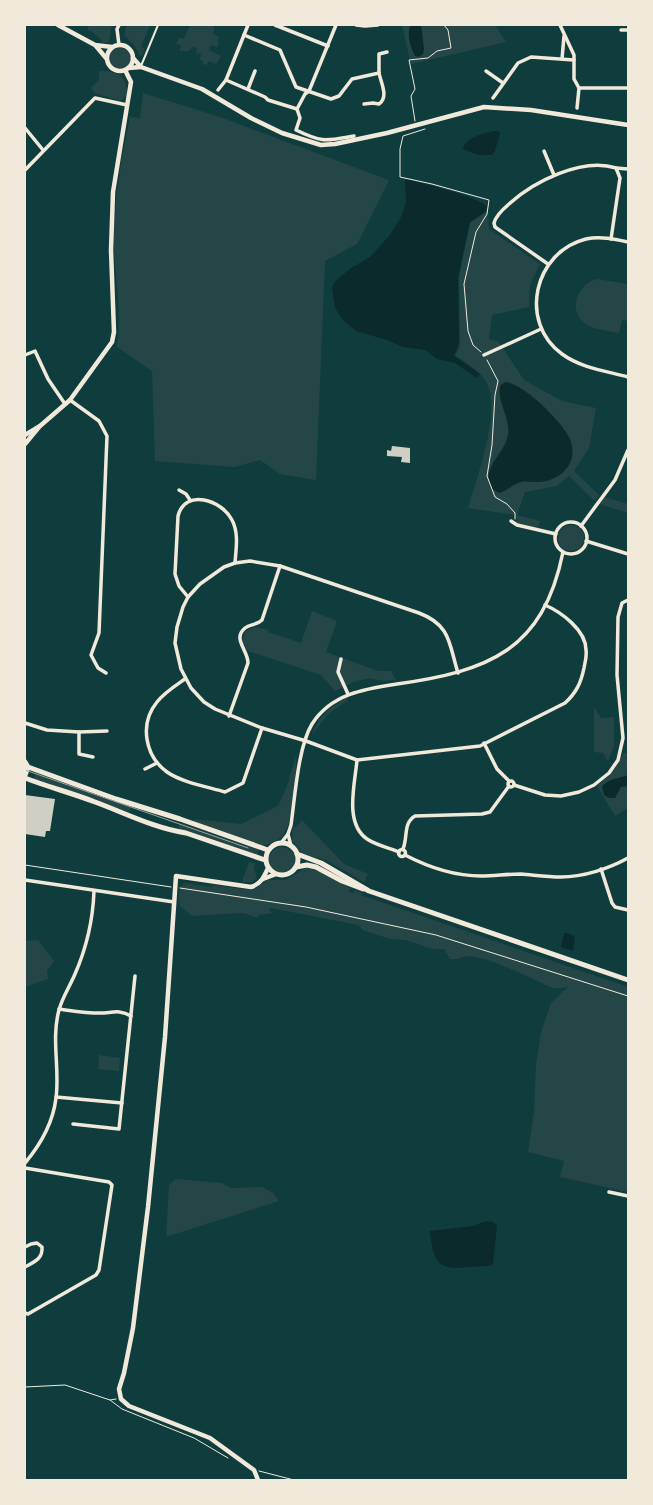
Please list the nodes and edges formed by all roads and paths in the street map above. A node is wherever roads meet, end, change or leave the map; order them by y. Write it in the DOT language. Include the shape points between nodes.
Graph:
graph roads {
  1 [pos="58,25"];
  2 [pos="119,25"];
  3 [pos="158,25"];
  4 [pos="248,25"];
  5 [pos="275,25"];
  6 [pos="336,25"];
  7 [pos="356,25"];
  8 [pos="378,25"];
  9 [pos="444,25"];
  10 [pos="560,25"];
  11 [pos="621,30"];
  12 [pos="628,30"];
  13 [pos="564,34"];
  14 [pos="244,35"];
  15 [pos="95,45"];
  16 [pos="119,45"];
  17 [pos="328,46"];
  18 [pos="112,47"];
  19 [pos="387,52"];
  20 [pos="106,58"];
  21 [pos="133,58"];
  22 [pos="562,59"];
  23 [pos="574,60"];
  24 [pos="141,67"];
  25 [pos="127,69"];
  26 [pos="256,71"];
  27 [pos="486,71"];
  28 [pos="379,73"];
  29 [pos="226,80"];
  30 [pos="503,83"];
  31 [pos="579,88"];
  32 [pos="628,88"];
  33 [pos="248,89"];
  34 [pos="218,90"];
  35 [pos="309,90"];
  36 [pos="493,98"];
  37 [pos="364,104"];
  38 [pos="127,105"];
  39 [pos="577,108"];
  40 [pos="297,109"];
  41 [pos="415,121"];
  42 [pos="628,126"];
  43 [pos="25,128"];
  44 [pos="425,130"];
  45 [pos="354,136"];
  46 [pos="43,150"];
  47 [pos="544,151"];
  48 [pos="616,168"];
  49 [pos="628,169"];
  50 [pos="25,170"];
  51 [pos="554,175"];
  52 [pos="611,239"];
  53 [pos="628,242"];
  54 [pos="548,264"];
  55 [pos="541,328"];
  56 [pos="25,355"];
  57 [pos="484,355"];
  58 [pos="628,377"];
  59 [pos="70,400"];
  60 [pos="65,404"];
  61 [pos="39,427"];
  62 [pos="25,435"];
  63 [pos="25,444"];
  64 [pos="628,450"];
  65 [pos="179,490"];
  66 [pos="190,500"];
  67 [pos="513,522"];
  68 [pos="581,526"];
  69 [pos="554,534"];
  70 [pos="586,541"];
  71 [pos="563,552"];
  72 [pos="628,554"];
  73 [pos="235,563"];
  74 [pos="280,566"];
  75 [pos="188,597"];
  76 [pos="628,600"];
  77 [pos="545,605"];
  78 [pos="341,659"];
  79 [pos="106,673"];
  80 [pos="458,673"];
  81 [pos="185,678"];
  82 [pos="348,694"];
  83 [pos="229,716"];
  84 [pos="25,723"];
  85 [pos="262,728"];
  86 [pos="107,731"];
  87 [pos="79,732"];
  88 [pos="306,741"];
  89 [pos="484,743"];
  90 [pos="93,757"];
  91 [pos="357,760"];
  92 [pos="25,762"];
  93 [pos="157,763"];
  94 [pos="28,767"];
  95 [pos="145,769"];
  96 [pos="25,775"];
  97 [pos="25,778"];
  98 [pos="509,781"];
  99 [pos="514,785"];
  100 [pos="509,786"];
  101 [pos="288,834"];
  102 [pos="281,843"];
  103 [pos="291,846"];
  104 [pos="403,849"];
  105 [pos="268,850"];
  106 [pos="398,852"];
  107 [pos="297,854"];
  108 [pos="405,855"];
  109 [pos="628,858"];
  110 [pos="266,860"];
  111 [pos="25,865"];
  112 [pos="296,867"];
  113 [pos="268,868"];
  114 [pos="601,869"];
  115 [pos="276,874"];
  116 [pos="263,879"];
  117 [pos="25,880"];
  118 [pos="171,887"];
  119 [pos="177,888"];
  120 [pos="94,891"];
  121 [pos="369,891"];
  122 [pos="174,902"];
  123 [pos="628,910"];
  124 [pos="135,976"];
  125 [pos="628,980"];
  126 [pos="628,996"];
  127 [pos="59,1009"];
  128 [pos="131,1016"];
  129 [pos="56,1097"];
  130 [pos="122,1103"];
  131 [pos="73,1124"];
  132 [pos="25,1162"];
  133 [pos="25,1168"];
  134 [pos="609,1192"];
  135 [pos="628,1196"];
  136 [pos="25,1248"];
  137 [pos="25,1267"];
  138 [pos="25,1313"];
  139 [pos="25,1387"];
  140 [pos="233,1462"];
  141 [pos="254,1470"];
  142 [pos="258,1480"];
  143 [pos="294,1480"];
  1 -- 15 [label="street"];
  2 -- 16 [label="street"];
  3 -- 24 [label="lane"];
  4 -- 14 [label="street"];
  5 -- 17 [label="street"];
  6 -- 17 [label="street"];
  7 -- 8 [label="street"];
  9 -- 41 [label="path" via="448,30 451,48 437,51 428,58 409,60 415,89 411,96"];
  10 -- 13 [label="street"];
  11 -- 12 [label="street"];
  13 -- 22 [label="street"];
  13 -- 23 [label="street"];
  14 -- 29 [label="street"];
  14 -- 35 [label="street" via="280,50 296,86"];
  15 -- 18 [label="street"];
  15 -- 20 [label="street"];
  16 -- 18 [label="street"];
  16 -- 21 [label="street" via="129,49"];
  17 -- 35 [label="street"];
  18 -- 20 [label="street"];
  19 -- 28 [label="street" via="378,54"];
  20 -- 25 [label="street" via="112,69 119,72"];
  21 -- 24 [label="street"];
  21 -- 25 [label="street"];
  22 -- 23 [label="street"];
  22 -- 30 [label="street" via="531,57 518,63"];
  23 -- 31 [label="street" via="574,79"];
  24 -- 25 [label="street"];
  24 -- 42 [label="street" via="202,89 282,133 321,145 387,133 484,107 531,110"];
  25 -- 38 [label="street" via="131,82"];
  26 -- 33 [label="street"];
  27 -- 30 [label="street"];
  28 -- 35 [label="street" via="352,79 339,96 331,99"];
  28 -- 37 [label="street" via="385,97 383,102"];
  29 -- 33 [label="street"];
  29 -- 34 [label="street"];
  30 -- 36 [label="street"];
  31 -- 32 [label="street"];
  31 -- 39 [label="street"];
  33 -- 40 [label="street" via="268,100"];
  35 -- 40 [label="street"];
  38 -- 46 [label="street" via="95,98"];
  38 -- 59 [label="street" via="113,200 111,250 114,332 108,350"];
  40 -- 45 [label="street" via="300,118 296,130 318,140"];
  43 -- 46 [label="street"];
  44 -- 57 [label="path" via="403,136 400,149 400,177 488,200 487,214 476,232 464,284 468,331 473,345"];
  46 -- 50 [label="street"];
  47 -- 51 [label="street"];
  48 -- 49 [label="street"];
  48 -- 51 [label="street" via="596,166"];
  48 -- 52 [label="street" via="620,178"];
  51 -- 54 [label="street" via="521,193 500,211 494,223"];
  52 -- 53 [label="street"];
  52 -- 54 [label="street" via="595,238 577,242 562,250"];
  54 -- 55 [label="street" via="536,294 536,309"];
  55 -- 57 [label="street"];
  55 -- 58 [label="street" via="553,347 572,361"];
  56 -- 60 [label="street" via="35,351 48,379"];
  57 -- 67 [label="path" via="498,381 487,476 495,497 507,504 515,513"];
  59 -- 60 [label="street"];
  59 -- 79 [label="street" via="99,421 107,436 99,633 91,655 98,668"];
  60 -- 61 [label="street"];
  61 -- 62 [label="street"];
  61 -- 63 [label="street"];
  64 -- 68 [label="street" via="615,480"];
  65 -- 66 [label="street"];
  66 -- 73 [label="street" via="201,499 227,512 236,535"];
  66 -- 75 [label="street" via="182,506 178,516 175,574 179,586"];
  67 -- 69 [label="street"];
  68 -- 69 [label="street" via="566,523"];
  68 -- 70 [label="street" via="586,533"];
  69 -- 71 [label="street" via="556,543"];
  70 -- 71 [label="street" via="583,549 578,552"];
  70 -- 72 [label="street"];
  71 -- 77 [label="street" via="561,565"];
  73 -- 74 [label="street" via="261,562"];
  73 -- 75 [label="street" via="207,577"];
  74 -- 80 [label="street" via="437,621 446,632"];
  74 -- 83 [label="street" via="262,620 246,627 241,634 241,646 248,663"];
  75 -- 81 [label="street" via="180,616 175,643"];
  76 -- 99 [label="street" via="622,603 618,617 617,675 623,738 618,760 609,773 594,785 579,792 561,796 544,795"];
  77 -- 80 [label="street" via="524,637 511,648 484,663"];
  77 -- 89 [label="street" via="568,620 583,637 586,649 582,679 574,695 564,703"];
  78 -- 82 [label="street" via="338,672"];
  80 -- 82 [label="street"];
  81 -- 83 [label="street" via="204,702"];
  81 -- 93 [label="street" via="156,702 148,719 146,739"];
  82 -- 88 [label="street" via="325,709 312,725"];
  83 -- 85 [label="street"];
  84 -- 87 [label="street" via="47,730"];
  85 -- 88 [label="street"];
  85 -- 93 [label="street" via="243,783 225,792 168,773"];
  86 -- 87 [label="street"];
  87 -- 90 [label="street" via="79,754"];
  88 -- 91 [label="street"];
  88 -- 101 [label="street"];
  89 -- 91 [label="street" via="470,748"];
  89 -- 98 [label="street" via="497,769"];
  91 -- 106 [label="street" via="353,818 356,827 369,840"];
  92 -- 94 [label="main road"];
  93 -- 95 [label="street"];
  94 -- 96 [label="main road"];
  94 -- 105 [label="main road"];
  97 -- 110 [label="main road" via="173,831"];
  98 -- 99 [label="street" via="513,781"];
  98 -- 100 [label="street"];
  99 -- 100 [label="street"];
  100 -- 104 [label="street" via="490,812 411,818 407,822"];
  101 -- 102 [label="street"];
  101 -- 103 [label="street"];
  102 -- 103 [label="main road"];
  102 -- 105 [label="main road"];
  103 -- 107 [label="main road"];
  104 -- 106 [label="street"];
  104 -- 108 [label="street"];
  105 -- 110 [label="main road"];
  106 -- 108 [label="street" via="401,856"];
  107 -- 112 [label="main road"];
  107 -- 121 [label="main road" via="321,863"];
  108 -- 114 [label="street" via="424,865 445,871 480,876 521,874 562,877"];
  109 -- 114 [label="street"];
  110 -- 113 [label="main road"];
  111 -- 118 [label="path"];
  112 -- 115 [label="main road" via="287,874"];
  112 -- 121 [label="main road" via="316,867 342,881"];
  113 -- 115 [label="main road"];
  113 -- 116 [label="street"];
  114 -- 123 [label="street" via="612,904"];
  115 -- 116 [label="street"];
  116 -- 122 [label="street" via="248,887 176,876"];
  117 -- 120 [label="street"];
  119 -- 126 [label="path" via="306,907 436,935"];
  120 -- 122 [label="street"];
  120 -- 127 [label="street" via="85,946"];
  121 -- 125 [label="main road"];
  122 -- 141 [label="street" via="164,1045 148,1207 133,1328 119,1394 129,1406 210,1438"];
  124 -- 128 [label="street"];
  127 -- 128 [label="street" via="99,1013 125,1012"];
  127 -- 129 [label="street" via="55,1051"];
  128 -- 130 [label="street"];
  129 -- 130 [label="street"];
  129 -- 132 [label="street" via="52,1117 44,1136"];
  130 -- 131 [label="street" via="119,1129"];
  133 -- 138 [label="street" via="109,1182 112,1185 99,1270 96,1275 28,1314"];
  134 -- 135 [label="street"];
  136 -- 137 [label="street" via="37,1243 42,1247 39,1258"];
  139 -- 140 [label="path" via="66,1385 110,1400 122,1409 194,1438"];
  141 -- 142 [label="street"];
  141 -- 143 [label="path"];
}
